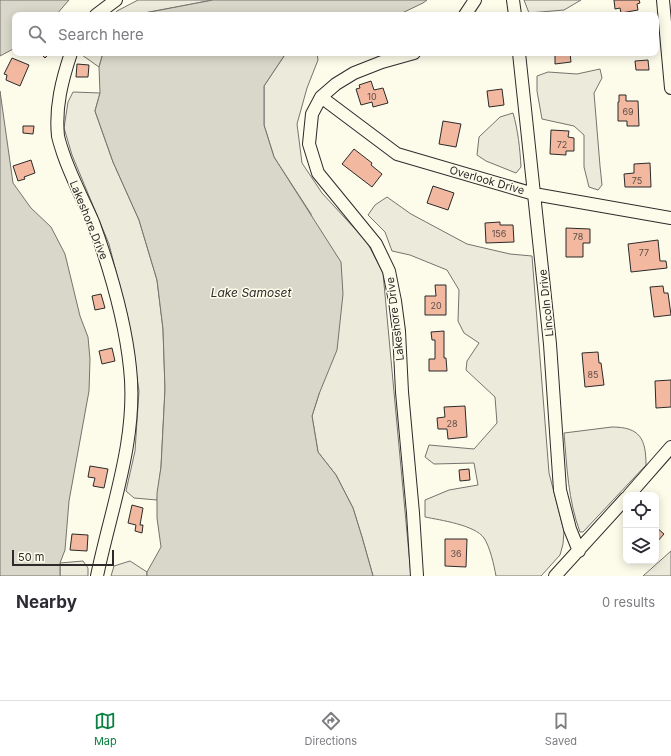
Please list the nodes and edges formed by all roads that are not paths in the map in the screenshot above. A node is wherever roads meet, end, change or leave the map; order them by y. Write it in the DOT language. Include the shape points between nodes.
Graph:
graph roads {
  1 [pos="116,0"];
  2 [pos="475,0"];
  3 [pos="513,0"];
  4 [pos="663,0"];
  5 [pos="100,12"];
  6 [pos="467,12"];
  7 [pos="515,12"];
  8 [pos="71,56"];
  9 [pos="403,56"];
  10 [pos="519,56"];
  11 [pos="671,88"];
  12 [pos="321,97"];
  13 [pos="534,194"];
  14 [pos="671,218"];
  15 [pos="671,447"];
  16 [pos="632,492"];
  17 [pos="623,501"];
  18 [pos="578,551"];
  19 [pos="97,576"];
  20 [pos="417,576"];
  21 [pos="555,576"];
  1 -- 5 [label="street"];
  2 -- 6 [label="street"];
  3 -- 7 [label="street"];
  4 -- 11 [label="street"];
  8 -- 19 [label="street, Lakeshore Drive" via="63,77 57,107 58,137 112,279 126,338 132,399 130,429"];
  9 -- 12 [label="street, Lakeshore Drive" via="354,73"];
  10 -- 13 [label="street, Lincoln Drive"];
  12 -- 13 [label="street, Overlook Drive" via="397,154"];
  12 -- 20 [label="street, Lakeshore Drive" via="312,114 309,144 318,173 376,244 389,271 399,331"];
  13 -- 14 [label="street, Overlook Drive"];
  13 -- 18 [label="street, Lincoln Drive" via="550,344 560,490"];
  15 -- 16 [label="street"];
  17 -- 18 [label="street"];
  18 -- 21 [label="street"];
}
